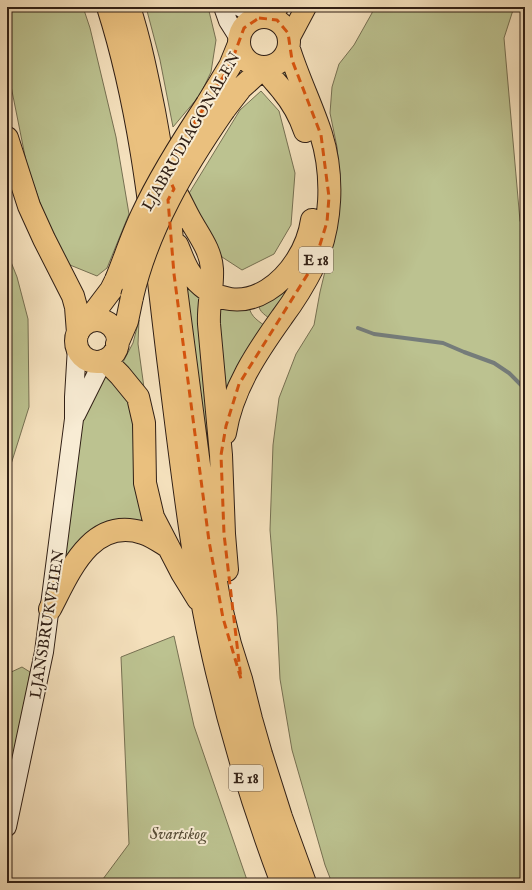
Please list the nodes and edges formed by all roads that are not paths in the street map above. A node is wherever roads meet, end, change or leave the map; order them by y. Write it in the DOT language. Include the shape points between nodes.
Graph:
graph roads {
  1 [pos="108,7"];
  2 [pos="129,7"];
  3 [pos="223,7"];
  4 [pos="240,7"];
  5 [pos="306,7"];
  6 [pos="268,14"];
  7 [pos="240,42"];
  8 [pos="289,44"];
  9 [pos="264,67"];
  10 [pos="215,107"];
  11 [pos="7,138"];
  12 [pos="165,174"];
  13 [pos="173,235"];
  14 [pos="211,292"];
  15 [pos="80,334"];
  16 [pos="108,355"];
  17 [pos="74,420"];
  18 [pos="221,456"];
  19 [pos="167,546"];
  20 [pos="204,607"];
  21 [pos="50,609"];
  22 [pos="241,679"];
  23 [pos="7,827"];
  24 [pos="282,883"];
  25 [pos="305,883"];
  1 -- 20 [label="highway, E 18" via="125,68 139,140 186,496"];
  2 -- 12 [label="highway, E 18" via="145,64"];
  3 -- 7 [label="main road"];
  4 -- 6 [label="main road"];
  5 -- 8 [label="main road"];
  6 -- 7 [label="highway" via="253,20 244,28"];
  6 -- 8 [label="highway, E 18" via="282,24 288,33"];
  7 -- 9 [label="highway" via="241,52 245,58 250,63"];
  7 -- 10 [label="highway, LJABRUDIAGONALEN"];
  8 -- 9 [label="highway" via="285,57 272,66"];
  8 -- 18 [label="highway, E 18" via="297,75 326,154 329,175 327,222 314,264 306,279 239,384 228,419"];
  9 -- 10 [label="highway, LJABRUDIAGONALEN"];
  9 -- 14 [label="highway, E 18" via="271,79 292,102 306,133 315,176 312,223 298,259 273,288 252,298 234,300"];
  10 -- 15 [label="highway, LJABRUDIAGONALEN, bridge" via="177,150 150,198 111,290"];
  10 -- 16 [label="highway, LJABRUDIAGONALEN, bridge" via="145,251 127,321"];
  11 -- 15 [label="highway" via="29,206 73,296"];
  12 -- 13 [label="highway, E 18"];
  12 -- 14 [label="highway, E 18" via="209,254 212,268"];
  13 -- 14 [label="highway, E 18" via="188,270"];
  13 -- 22 [label="highway, E 18" via="174,274 209,541 222,612"];
  14 -- 18 [label="highway, E 18" via="209,324"];
  15 -- 16 [label="highway" via="80,353 90,360"];
  15 -- 16 [label="highway, E 18" via="97,320 108,323 116,332"];
  15 -- 17 [label="main road, LJANSBRUKVEIEN"];
  16 -- 17 [label="main road, LJANSBRUKVEIEN"];
  16 -- 19 [label="highway, E 18" via="138,397 144,423 147,494 153,516"];
  17 -- 21 [label="main road, LJANSBRUKVEIEN"];
  18 -- 22 [label="highway, E 18" via="224,534"];
  19 -- 20 [label="highway, E 18"];
  19 -- 21 [label="highway, E 18" via="151,536 134,531 111,532 99,538 88,546 72,568"];
  20 -- 24 [label="highway, E 18" via="217,671 235,738 261,826"];
  21 -- 23 [label="main road, LJANSBRUKVEIEN" via="39,677"];
  22 -- 25 [label="highway, E 18" via="267,772"];
}
